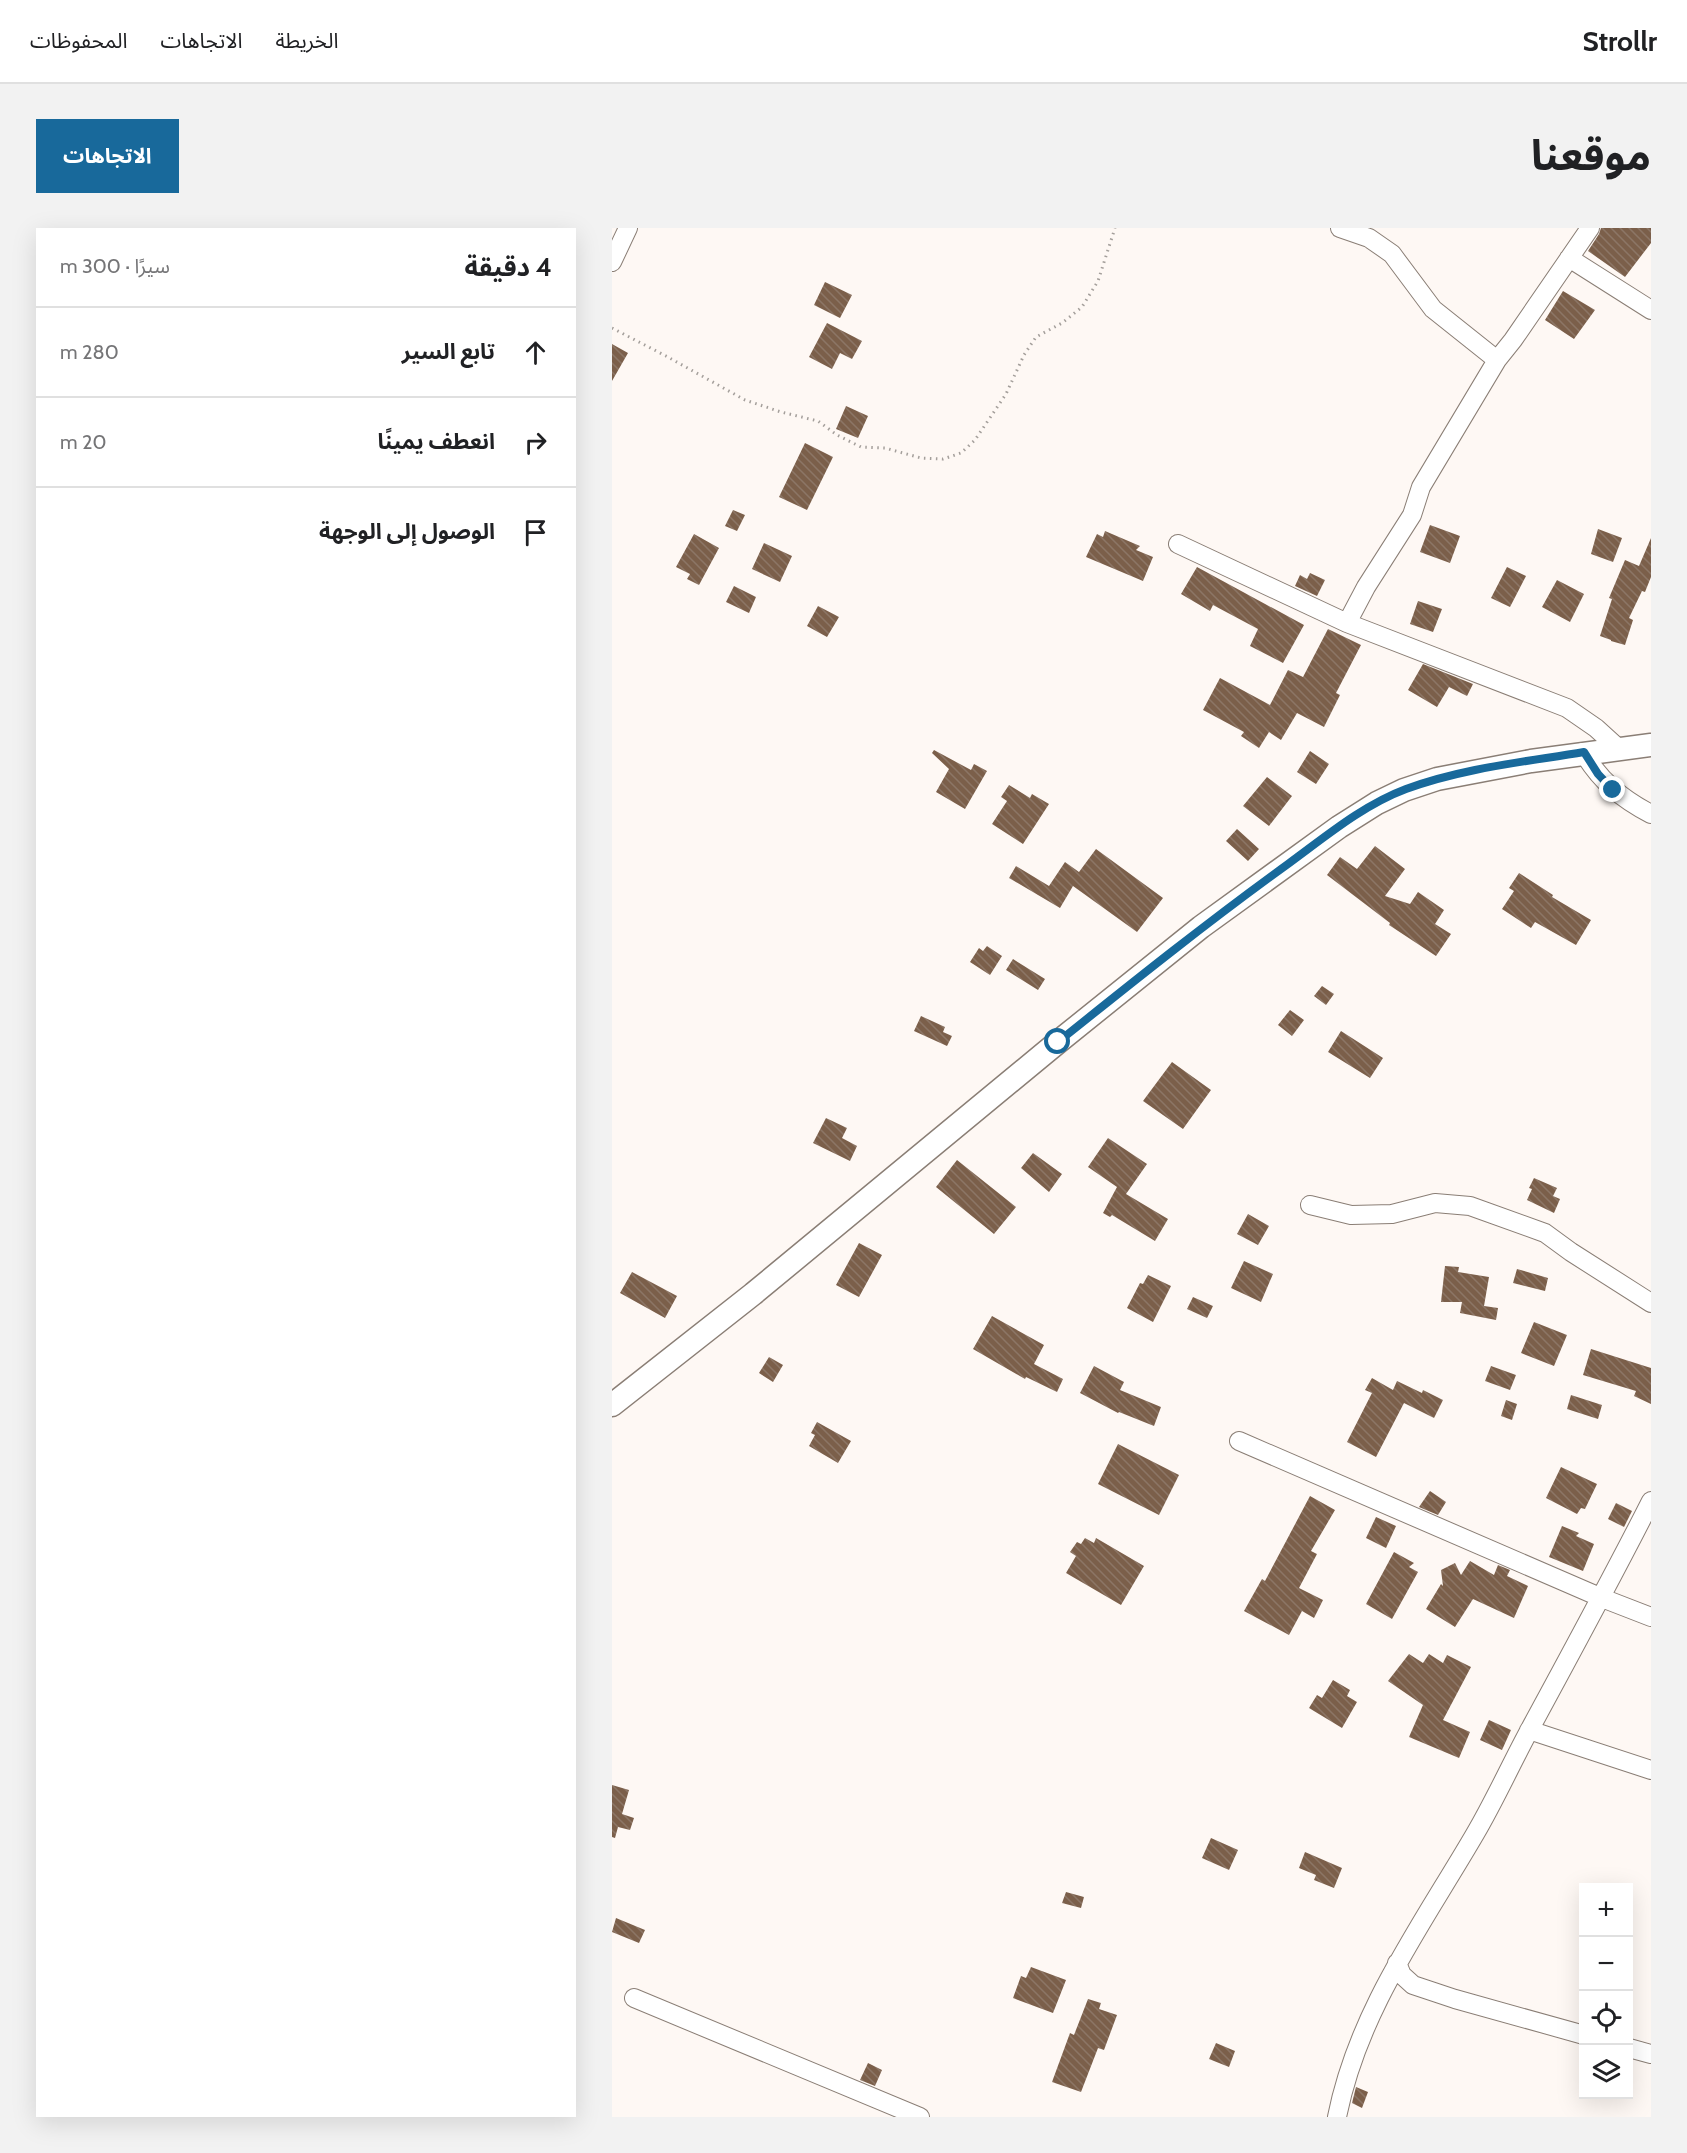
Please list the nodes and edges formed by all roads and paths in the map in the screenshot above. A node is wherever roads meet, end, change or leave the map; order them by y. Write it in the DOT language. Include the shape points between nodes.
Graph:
graph roads {
  1 [pos="628,228"];
  2 [pos="1115,228"];
  3 [pos="1340,228"];
  4 [pos="1590,228"];
  5 [pos="1569,258"];
  6 [pos="612,262"];
  7 [pos="1651,310"];
  8 [pos="612,328"];
  9 [pos="1497,360"];
  10 [pos="1178,544"];
  11 [pos="1347,623"];
  12 [pos="1651,745"];
  13 [pos="1618,748"];
  14 [pos="1584,752"];
  15 [pos="1651,814"];
  16 [pos="1310,1205"];
  17 [pos="1651,1304"];
  18 [pos="612,1405"];
  19 [pos="1239,1441"];
  20 [pos="1651,1501"];
  21 [pos="1602,1598"];
  22 [pos="1651,1617"];
  23 [pos="1530,1730"];
  24 [pos="1651,1770"];
  25 [pos="1397,1963"];
  26 [pos="634,1998"];
  27 [pos="1579,2034"];
  28 [pos="1633,2049"];
  29 [pos="1651,2054"];
  30 [pos="1341,2116"];
  31 [pos="920,2117"];
  1 -- 6 [label="street"];
  2 -- 8 [label="path" via="1098,281 1082,307 1036,337 1006,394 975,440 961,453 944,459 861,447 818,421 745,400"];
  3 -- 9 [label="street" via="1369,238 1392,254 1433,309"];
  4 -- 5 [label="street"];
  5 -- 7 [label="street"];
  5 -- 9 [label="street"];
  9 -- 11 [label="street" via="1421,487 1412,515"];
  10 -- 11 [label="street"];
  11 -- 13 [label="street" via="1567,708"];
  12 -- 13 [label="street"];
  13 -- 14 [label="street"];
  14 -- 15 [label="street" via="1613,790"];
  14 -- 18 [label="street" via="1437,779 1377,803 1339,827 1201,927"];
  16 -- 17 [label="street" via="1351,1215 1392,1214 1435,1203 1470,1206 1545,1233"];
  19 -- 21 [label="street"];
  20 -- 21 [label="street"];
  21 -- 22 [label="street"];
  21 -- 23 [label="street"];
  23 -- 24 [label="street"];
  23 -- 25 [label="street" via="1476,1832"];
  25 -- 27 [label="street" via="1402,1975 1413,1985"];
  25 -- 30 [label="street" via="1358,2043 1346,2078"];
  26 -- 31 [label="street"];
  28 -- 29 [label="street"];
}
